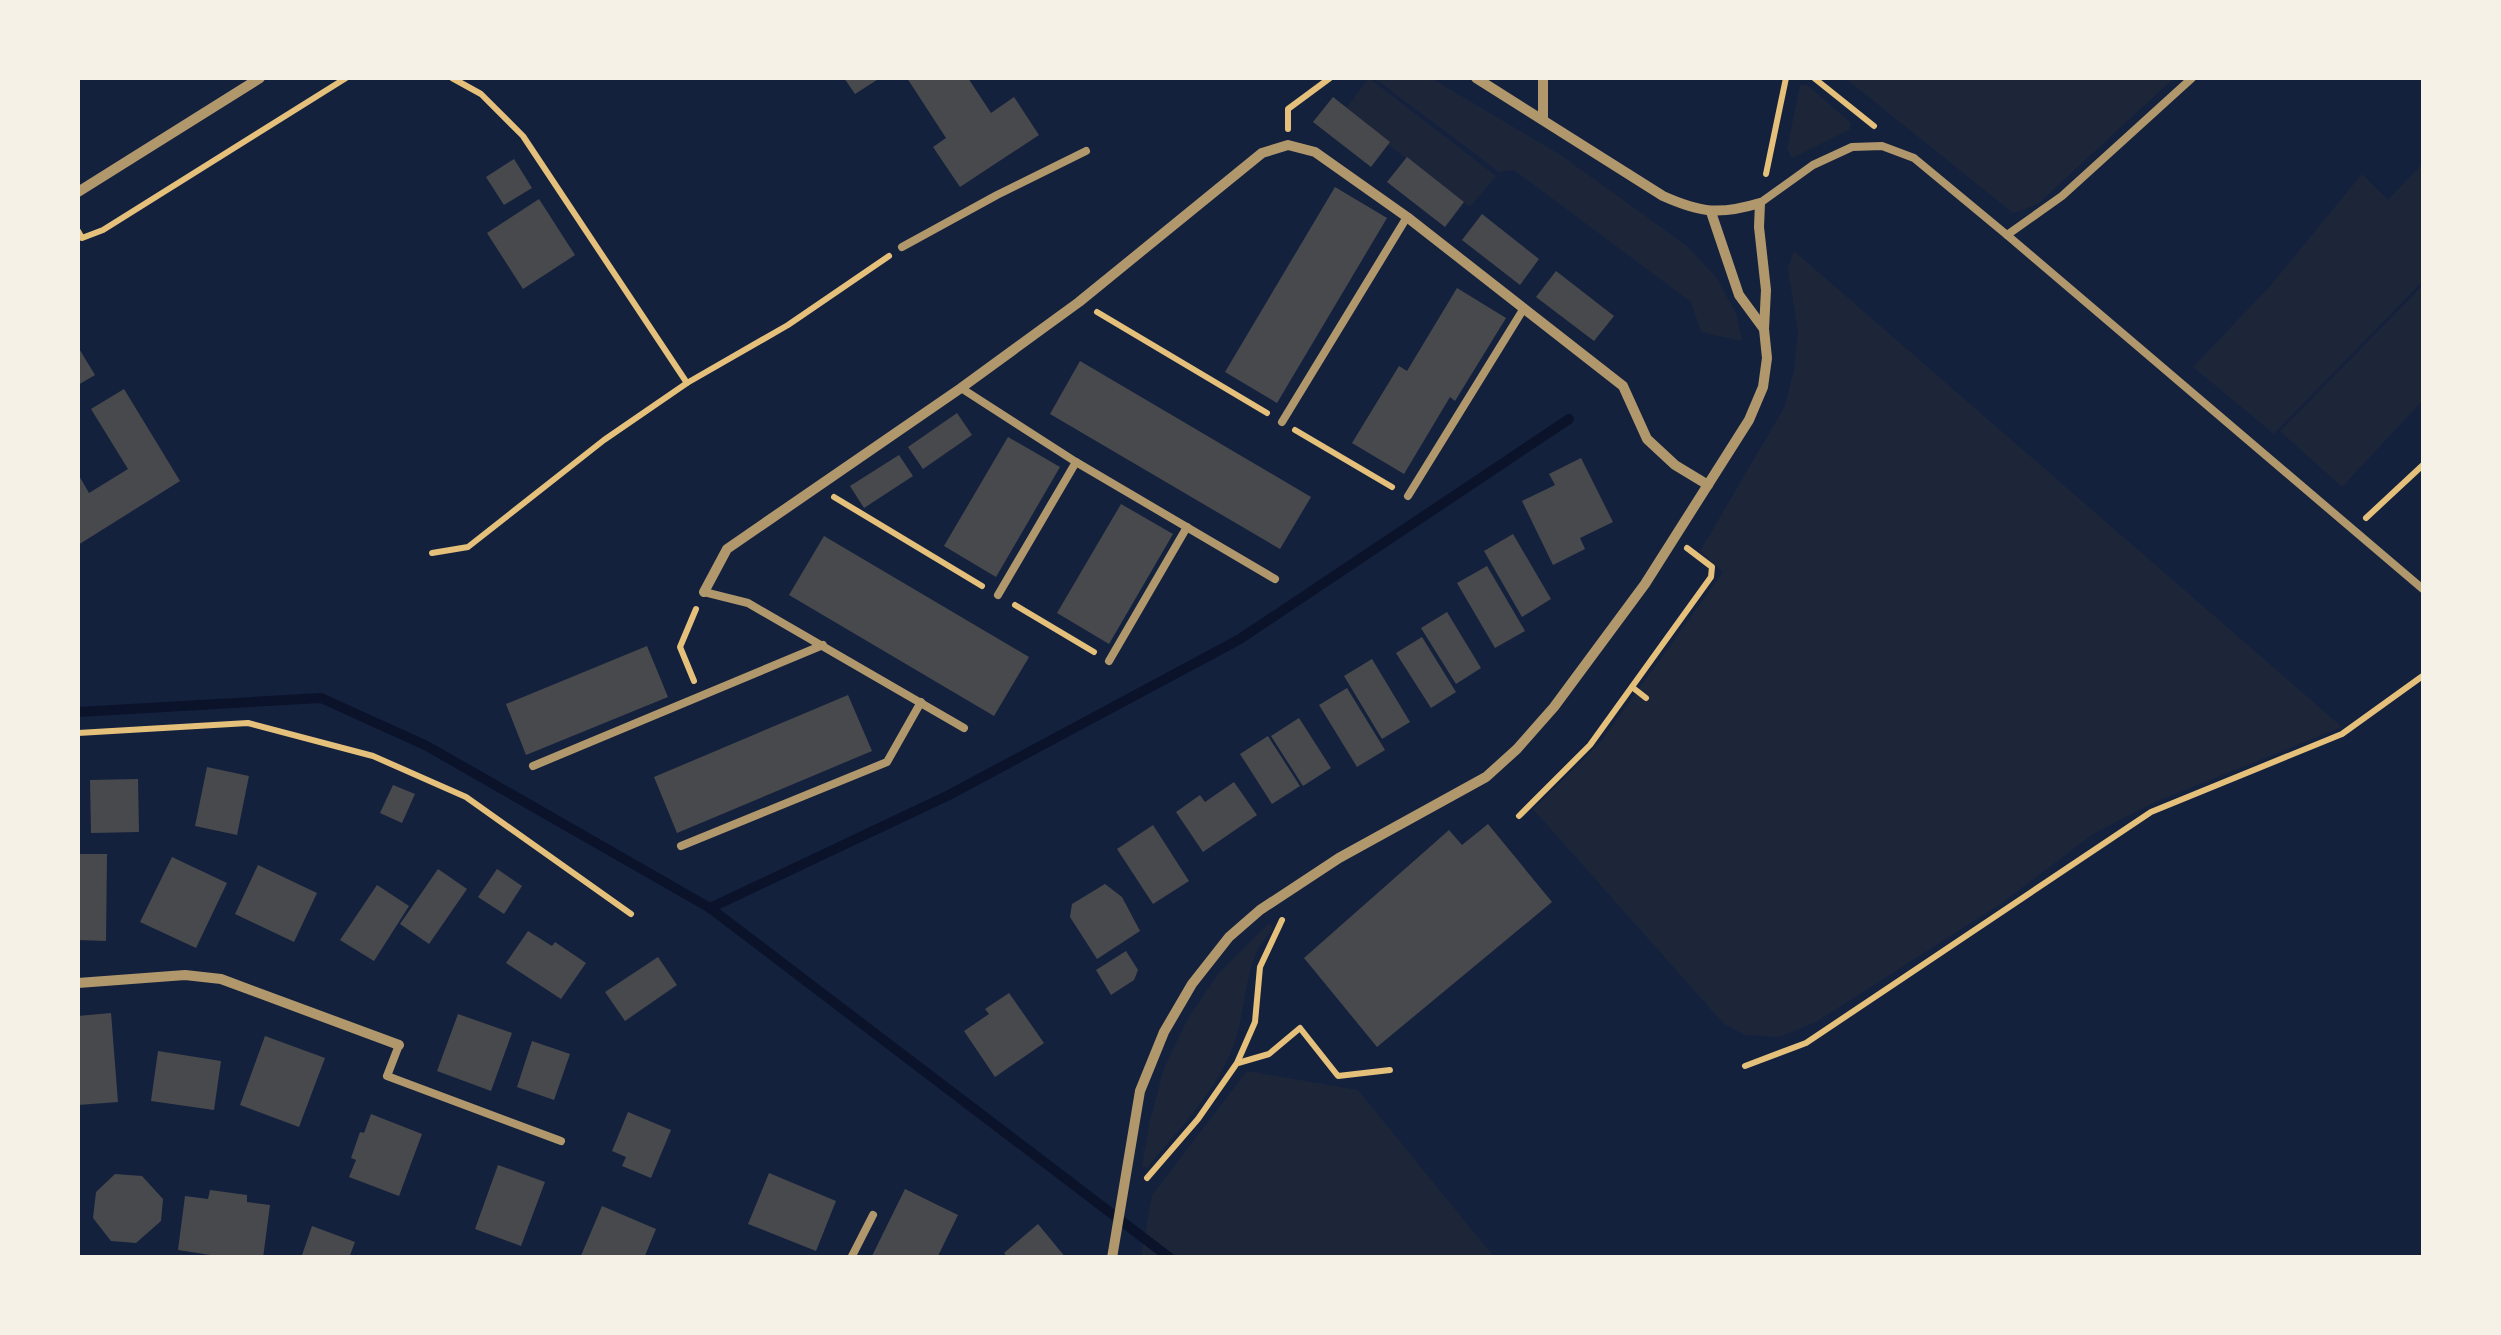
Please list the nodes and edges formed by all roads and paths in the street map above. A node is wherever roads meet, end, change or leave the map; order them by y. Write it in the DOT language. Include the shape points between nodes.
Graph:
graph roads {
  1 [pos="260,78"];
  2 [pos="346,78"];
  3 [pos="452,78"];
  4 [pos="1330,78"];
  5 [pos="1476,78"];
  6 [pos="1543,78"];
  7 [pos="1786,78"];
  8 [pos="1814,78"];
  9 [pos="2192,78"];
  10 [pos="1543,118"];
  11 [pos="1288,145"];
  12 [pos="1086,151"];
  13 [pos="1914,158"];
  14 [pos="78,192"];
  15 [pos="1760,203"];
  16 [pos="1710,212"];
  17 [pos="1407,217"];
  18 [pos="78,231"];
  19 [pos="2007,234"];
  20 [pos="902,247"];
  21 [pos="1079,302"];
  22 [pos="1524,308"];
  23 [pos="1764,329"];
  24 [pos="686,383"];
  25 [pos="962,388"];
  26 [pos="1282,422"];
  27 [pos="1076,462"];
  28 [pos="2424,464"];
  29 [pos="816,486"];
  30 [pos="1708,486"];
  31 [pos="1408,496"];
  32 [pos="1187,527"];
  33 [pos="2352,530"];
  34 [pos="1674,538"];
  35 [pos="432,553"];
  36 [pos="1275,579"];
  37 [pos="2424,590"];
  38 [pos="704,592"];
  39 [pos="998,595"];
  40 [pos="823,644"];
  41 [pos="1108,660"];
  42 [pos="2424,675"];
  43 [pos="1632,686"];
  44 [pos="701,696"];
  45 [pos="1646,698"];
  46 [pos="921,702"];
  47 [pos="964,728"];
  48 [pos="78,733"];
  49 [pos="533,766"];
  50 [pos="1519,816"];
  51 [pos="681,846"];
  52 [pos="1286,894"];
  53 [pos="631,914"];
  54 [pos="78,983"];
  55 [pos="400,1044"];
  56 [pos="1237,1063"];
  57 [pos="1745,1066"];
  58 [pos="1390,1070"];
  59 [pos="561,1141"];
  60 [pos="1124,1190"];
  61 [pos="873,1215"];
  62 [pos="1113,1252"];
  63 [pos="851,1258"];
  1 -- 14 [label="street"];
  2 -- 18 [label="path" via="103,230 82,238"];
  3 -- 24 [label="path" via="481,94 522,136"];
  4 -- 11 [label="path" via="1288,109"];
  5 -- 10 [label="street"];
  6 -- 10 [label="street"];
  7 -- 15 [label="path"];
  8 -- 13 [label="path"];
  9 -- 19 [label="lane" via="2062,196"];
  10 -- 16 [label="street" via="1663,196"];
  11 -- 17 [label="street" via="1315,152"];
  11 -- 21 [label="street" via="1262,153"];
  12 -- 20 [label="lane"];
  13 -- 15 [label="lane" via="1882,146 1852,147"];
  13 -- 19 [label="lane"];
  15 -- 16 [label="street"];
  15 -- 23 [label="street"];
  16 -- 23 [label="street" via="1738,295"];
  17 -- 22 [label="street"];
  17 -- 26 [label="lane"];
  19 -- 33 [label="lane"];
  20 -- 24 [label="path" via="788,325"];
  21 -- 25 [label="street"];
  21 -- 26 [label="path"];
  22 -- 30 [label="street" via="1623,386 1648,438"];
  22 -- 31 [label="lane"];
  23 -- 30 [label="street" via="1763,387"];
  24 -- 35 [label="path" via="468,547"];
  25 -- 27 [label="lane"];
  25 -- 29 [label="street"];
  26 -- 31 [label="path"];
  27 -- 32 [label="lane"];
  27 -- 39 [label="lane"];
  28 -- 33 [label="path"];
  29 -- 38 [label="street" via="726,549"];
  29 -- 39 [label="path"];
  30 -- 34 [label="street"];
  32 -- 36 [label="lane"];
  32 -- 41 [label="lane"];
  33 -- 37 [label="lane"];
  34 -- 43 [label="path" via="1712,567 1711,577"];
  34 -- 52 [label="street" via="1554,707 1486,777"];
  38 -- 40 [label="lane" via="748,603"];
  38 -- 44 [label="path" via="680,648"];
  39 -- 41 [label="path"];
  40 -- 44 [label="lane"];
  40 -- 46 [label="lane"];
  42 -- 57 [label="path" via="2342,734 2151,812 1806,1044"];
  43 -- 45 [label="path"];
  43 -- 50 [label="path" via="1590,745"];
  44 -- 49 [label="lane"];
  46 -- 47 [label="lane"];
  46 -- 51 [label="lane" via="887,762"];
  48 -- 53 [label="path" via="248,723 373,756 466,797"];
  52 -- 56 [label="path" via="1284,917 1260,967 1255,1022"];
  52 -- 60 [label="street" via="1230,937 1164,1032 1140,1091"];
  54 -- 55 [label="street" via="185,975 221,979"];
  55 -- 59 [label="lane" via="387,1076"];
  56 -- 58 [label="path" via="1269,1054 1300,1028 1338,1076"];
  56 -- 60 [label="path" via="1144,1183"];
  60 -- 62 [label="street"];
  61 -- 63 [label="lane"];
}
